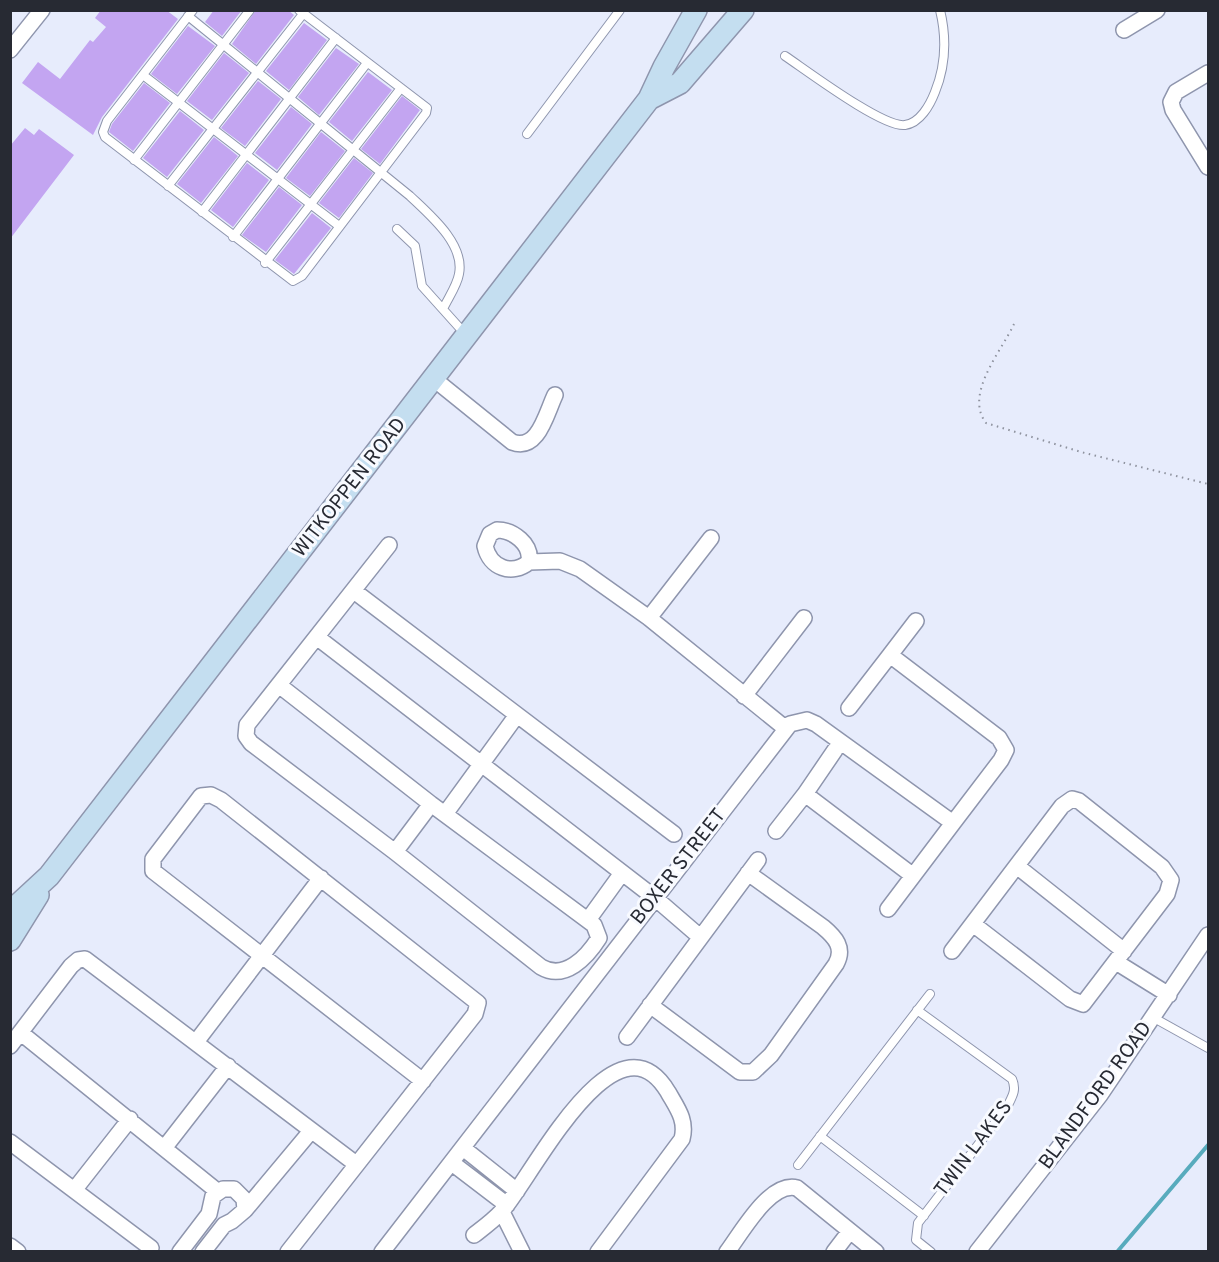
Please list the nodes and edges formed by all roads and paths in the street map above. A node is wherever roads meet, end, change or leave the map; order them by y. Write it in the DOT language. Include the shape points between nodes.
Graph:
graph roads {
  1 [pos="42,10"];
  2 [pos="250,10"];
  3 [pos="620,10"];
  4 [pos="696,10"];
  5 [pos="743,10"];
  6 [pos="940,10"];
  7 [pos="1157,10"];
  8 [pos="301,12"];
  9 [pos="190,13"];
  10 [pos="1124,30"];
  11 [pos="336,38"];
  12 [pos="224,44"];
  13 [pos="10,50"];
  14 [pos="785,56"];
  15 [pos="367,63"];
  16 [pos="258,72"];
  17 [pos="1209,73"];
  18 [pos="143,75"];
  19 [pos="401,88"];
  20 [pos="290,98"];
  21 [pos="649,99"];
  22 [pos="179,102"];
  23 [pos="322,123"];
  24 [pos="213,129"];
  25 [pos="527,134"];
  26 [pos="354,148"];
  27 [pos="246,154"];
  28 [pos="134,160"];
  29 [pos="1209,168"];
  30 [pos="380,171"];
  31 [pos="279,179"];
  32 [pos="168,186"];
  33 [pos="311,204"];
  34 [pos="202,212"];
  35 [pos="339,226"];
  36 [pos="397,230"];
  37 [pos="233,237"];
  38 [pos="266,263"];
  39 [pos="443,309"];
  40 [pos="1014,324"];
  41 [pos="467,336"];
  42 [pos="434,379"];
  43 [pos="555,395"];
  44 [pos="1209,484"];
  45 [pos="711,538"];
  46 [pos="389,545"];
  47 [pos="529,562"];
  48 [pos="354,591"];
  49 [pos="648,618"];
  50 [pos="804,618"];
  51 [pos="916,621"];
  52 [pos="318,638"];
  53 [pos="890,655"];
  54 [pos="280,686"];
  55 [pos="744,696"];
  56 [pos="849,708"];
  57 [pos="517,715"];
  58 [pos="785,728"];
  59 [pos="835,750"];
  60 [pos="482,764"];
  61 [pos="805,794"];
  62 [pos="431,804"];
  63 [pos="445,814"];
  64 [pos="953,823"];
  65 [pos="776,831"];
  66 [pos="674,834"];
  67 [pos="395,852"];
  68 [pos="1017,867"];
  69 [pos="622,873"];
  70 [pos="912,875"];
  71 [pos="49,876"];
  72 [pos="321,878"];
  73 [pos="655,898"];
  74 [pos="888,909"];
  75 [pos="10,912"];
  76 [pos="588,920"];
  77 [pos="973,924"];
  78 [pos="1209,935"];
  79 [pos="699,936"];
  80 [pos="10,940"];
  81 [pos="952,951"];
  82 [pos="264,956"];
  83 [pos="1120,957"];
  84 [pos="930,994"];
  85 [pos="1169,995"];
  86 [pos="650,1005"];
  87 [pos="917,1011"];
  88 [pos="1154,1018"];
  89 [pos="21,1033"];
  90 [pos="627,1037"];
  91 [pos="196,1042"];
  92 [pos="10,1046"];
  93 [pos="1209,1048"];
  94 [pos="228,1066"];
  95 [pos="423,1081"];
  96 [pos="130,1119"];
  97 [pos="311,1131"];
  98 [pos="820,1136"];
  99 [pos="10,1143"];
  100 [pos="165,1147"];
  101 [pos="463,1148"];
  102 [pos="452,1163"];
  103 [pos="356,1164"];
  104 [pos="798,1165"];
  105 [pos="75,1189"];
  106 [pos="217,1191"];
  107 [pos="517,1191"];
  108 [pos="504,1208"];
  109 [pos="245,1210"];
  110 [pos="924,1216"];
  111 [pos="850,1231"];
  112 [pos="474,1235"];
  113 [pos="10,1246"];
  114 [pos="151,1248"];
  115 [pos="18,1251"];
  116 [pos="180,1251"];
  117 [pos="203,1251"];
  118 [pos="288,1251"];
  119 [pos="382,1251"];
  120 [pos="522,1251"];
  121 [pos="598,1251"];
  122 [pos="727,1251"];
  123 [pos="834,1251"];
  124 [pos="876,1251"];
  125 [pos="931,1251"];
  126 [pos="977,1251"];
  1 -- 13 [label="street"];
  2 -- 12 [label="lane"];
  3 -- 25 [label="lane"];
  4 -- 21 [label="main road, WITKOPPEN ROAD"];
  5 -- 21 [label="main road, WITKOPPEN ROAD" via="680,82"];
  6 -- 14 [label="lane" via="945,32 942,74 924,113 904,125 889,123 870,112"];
  7 -- 10 [label="street"];
  8 -- 11 [label="lane"];
  8 -- 16 [label="lane"];
  9 -- 12 [label="lane"];
  9 -- 18 [label="lane"];
  11 -- 15 [label="lane"];
  11 -- 20 [label="lane"];
  12 -- 16 [label="lane"];
  12 -- 22 [label="lane"];
  15 -- 19 [label="lane"];
  15 -- 23 [label="lane"];
  16 -- 20 [label="lane"];
  16 -- 24 [label="lane"];
  17 -- 29 [label="street" via="1176,92 1171,102"];
  18 -- 22 [label="lane"];
  18 -- 28 [label="lane" via="107,121 103,132 110,143"];
  19 -- 26 [label="lane"];
  19 -- 30 [label="lane" via="424,105 426,113"];
  20 -- 23 [label="lane"];
  20 -- 27 [label="lane"];
  21 -- 41 [label="main road, WITKOPPEN ROAD"];
  22 -- 24 [label="lane"];
  22 -- 28 [label="lane"];
  23 -- 26 [label="lane"];
  23 -- 31 [label="lane"];
  24 -- 27 [label="lane"];
  24 -- 32 [label="lane"];
  26 -- 30 [label="lane"];
  26 -- 33 [label="lane"];
  27 -- 31 [label="lane"];
  27 -- 34 [label="lane"];
  28 -- 32 [label="lane"];
  30 -- 35 [label="lane"];
  30 -- 39 [label="lane" via="426,211 457,252 459,277"];
  31 -- 33 [label="lane"];
  31 -- 37 [label="lane"];
  32 -- 34 [label="lane"];
  33 -- 35 [label="lane"];
  33 -- 38 [label="lane"];
  34 -- 37 [label="lane"];
  35 -- 38 [label="lane" via="297,281 287,279"];
  36 -- 39 [label="lane" via="416,246 422,286"];
  37 -- 38 [label="lane"];
  39 -- 41 [label="lane"];
  40 -- 44 [label="path" via="993,363 978,404 987,423 1070,449"];
  41 -- 42 [label="main road, WITKOPPEN ROAD"];
  42 -- 43 [label="street" via="519,445 529,444 535,437"];
  42 -- 71 [label="main road, WITKOPPEN ROAD"];
  45 -- 49 [label="street"];
  46 -- 48 [label="street"];
  47 -- 49 [label="street" via="571,564"];
  48 -- 52 [label="street"];
  48 -- 57 [label="street"];
  49 -- 55 [label="street"];
  50 -- 55 [label="street"];
  51 -- 53 [label="street"];
  52 -- 54 [label="street"];
  52 -- 60 [label="street"];
  53 -- 56 [label="street"];
  53 -- 64 [label="street" via="1005,746 1001,760"];
  54 -- 62 [label="street"];
  54 -- 67 [label="street" via="248,725 246,736"];
  55 -- 58 [label="street"];
  57 -- 60 [label="street"];
  57 -- 66 [label="street"];
  58 -- 64 [label="street" via="807,720 816,724"];
  58 -- 73 [label="street, BOXER STREET"];
  59 -- 61 [label="street"];
  60 -- 63 [label="street"];
  60 -- 69 [label="street"];
  61 -- 65 [label="street"];
  61 -- 70 [label="street"];
  62 -- 63 [label="street"];
  62 -- 67 [label="street"];
  63 -- 76 [label="street"];
  64 -- 70 [label="street"];
  67 -- 76 [label="street" via="546,970 564,970 590,952 599,933"];
  68 -- 77 [label="street"];
  68 -- 83 [label="street"];
  68 -- 83 [label="street" via="1062,806 1072,799 1162,867 1171,880 1167,894"];
  69 -- 73 [label="street"];
  69 -- 76 [label="street"];
  70 -- 74 [label="street"];
  71 -- 75 [label="main road, WITKOPPEN ROAD"];
  71 -- 80 [label="main road, WITKOPPEN ROAD"];
  72 -- 82 [label="street"];
  72 -- 82 [label="street" via="208,794 201,796 154,856 156,874"];
  72 -- 95 [label="street" via="478,1002 475,1014"];
  73 -- 79 [label="street"];
  73 -- 101 [label="street, BOXER STREET"];
  77 -- 81 [label="street"];
  77 -- 83 [label="street" via="1080,1003 1086,1002"];
  78 -- 85 [label="street, BLANDFORD ROAD"];
  79 -- 86 [label="street"];
  79 -- 86 [label="street" via="753,867 833,936 840,948 838,960 771,1055 753,1072 740,1072"];
  82 -- 91 [label="street"];
  82 -- 95 [label="street"];
  83 -- 85 [label="street"];
  84 -- 87 [label="lane"];
  85 -- 88 [label="street, BLANDFORD ROAD"];
  86 -- 90 [label="street"];
  87 -- 98 [label="lane"];
  87 -- 110 [label="lane, TWIN LAKES" via="1012,1079 1014,1085 1014,1096 1007,1107"];
  88 -- 93 [label="lane"];
  88 -- 126 [label="street, BLANDFORD ROAD" via="1100,1095"];
  89 -- 91 [label="street" via="81,959 96,966"];
  89 -- 92 [label="street"];
  89 -- 96 [label="street"];
  91 -- 94 [label="street"];
  94 -- 97 [label="street"];
  94 -- 100 [label="street"];
  95 -- 103 [label="street"];
  96 -- 100 [label="street"];
  96 -- 105 [label="street"];
  97 -- 103 [label="street"];
  97 -- 109 [label="street"];
  98 -- 104 [label="lane"];
  98 -- 110 [label="lane"];
  99 -- 105 [label="street"];
  100 -- 106 [label="street"];
  101 -- 102 [label="street, BOXER STREET"];
  101 -- 107 [label="street"];
  102 -- 108 [label="street"];
  102 -- 119 [label="street, BOXER STREET"];
  103 -- 118 [label="street"];
  105 -- 114 [label="street"];
  106 -- 109 [label="street" via="227,1188 240,1193"];
  106 -- 116 [label="street" via="209,1214"];
  107 -- 108 [label="street"];
  107 -- 121 [label="street" via="581,1101 605,1077 626,1068 652,1074 664,1085 681,1114 682,1139"];
  108 -- 112 [label="street"];
  108 -- 120 [label="street"];
  109 -- 117 [label="street" via="224,1225"];
  110 -- 125 [label="lane, TWIN LAKES" via="918,1223 916,1240"];
  111 -- 122 [label="street" via="797,1188 782,1188 774,1192"];
  111 -- 123 [label="street"];
  111 -- 124 [label="street"];
  113 -- 115 [label="street"];
}
